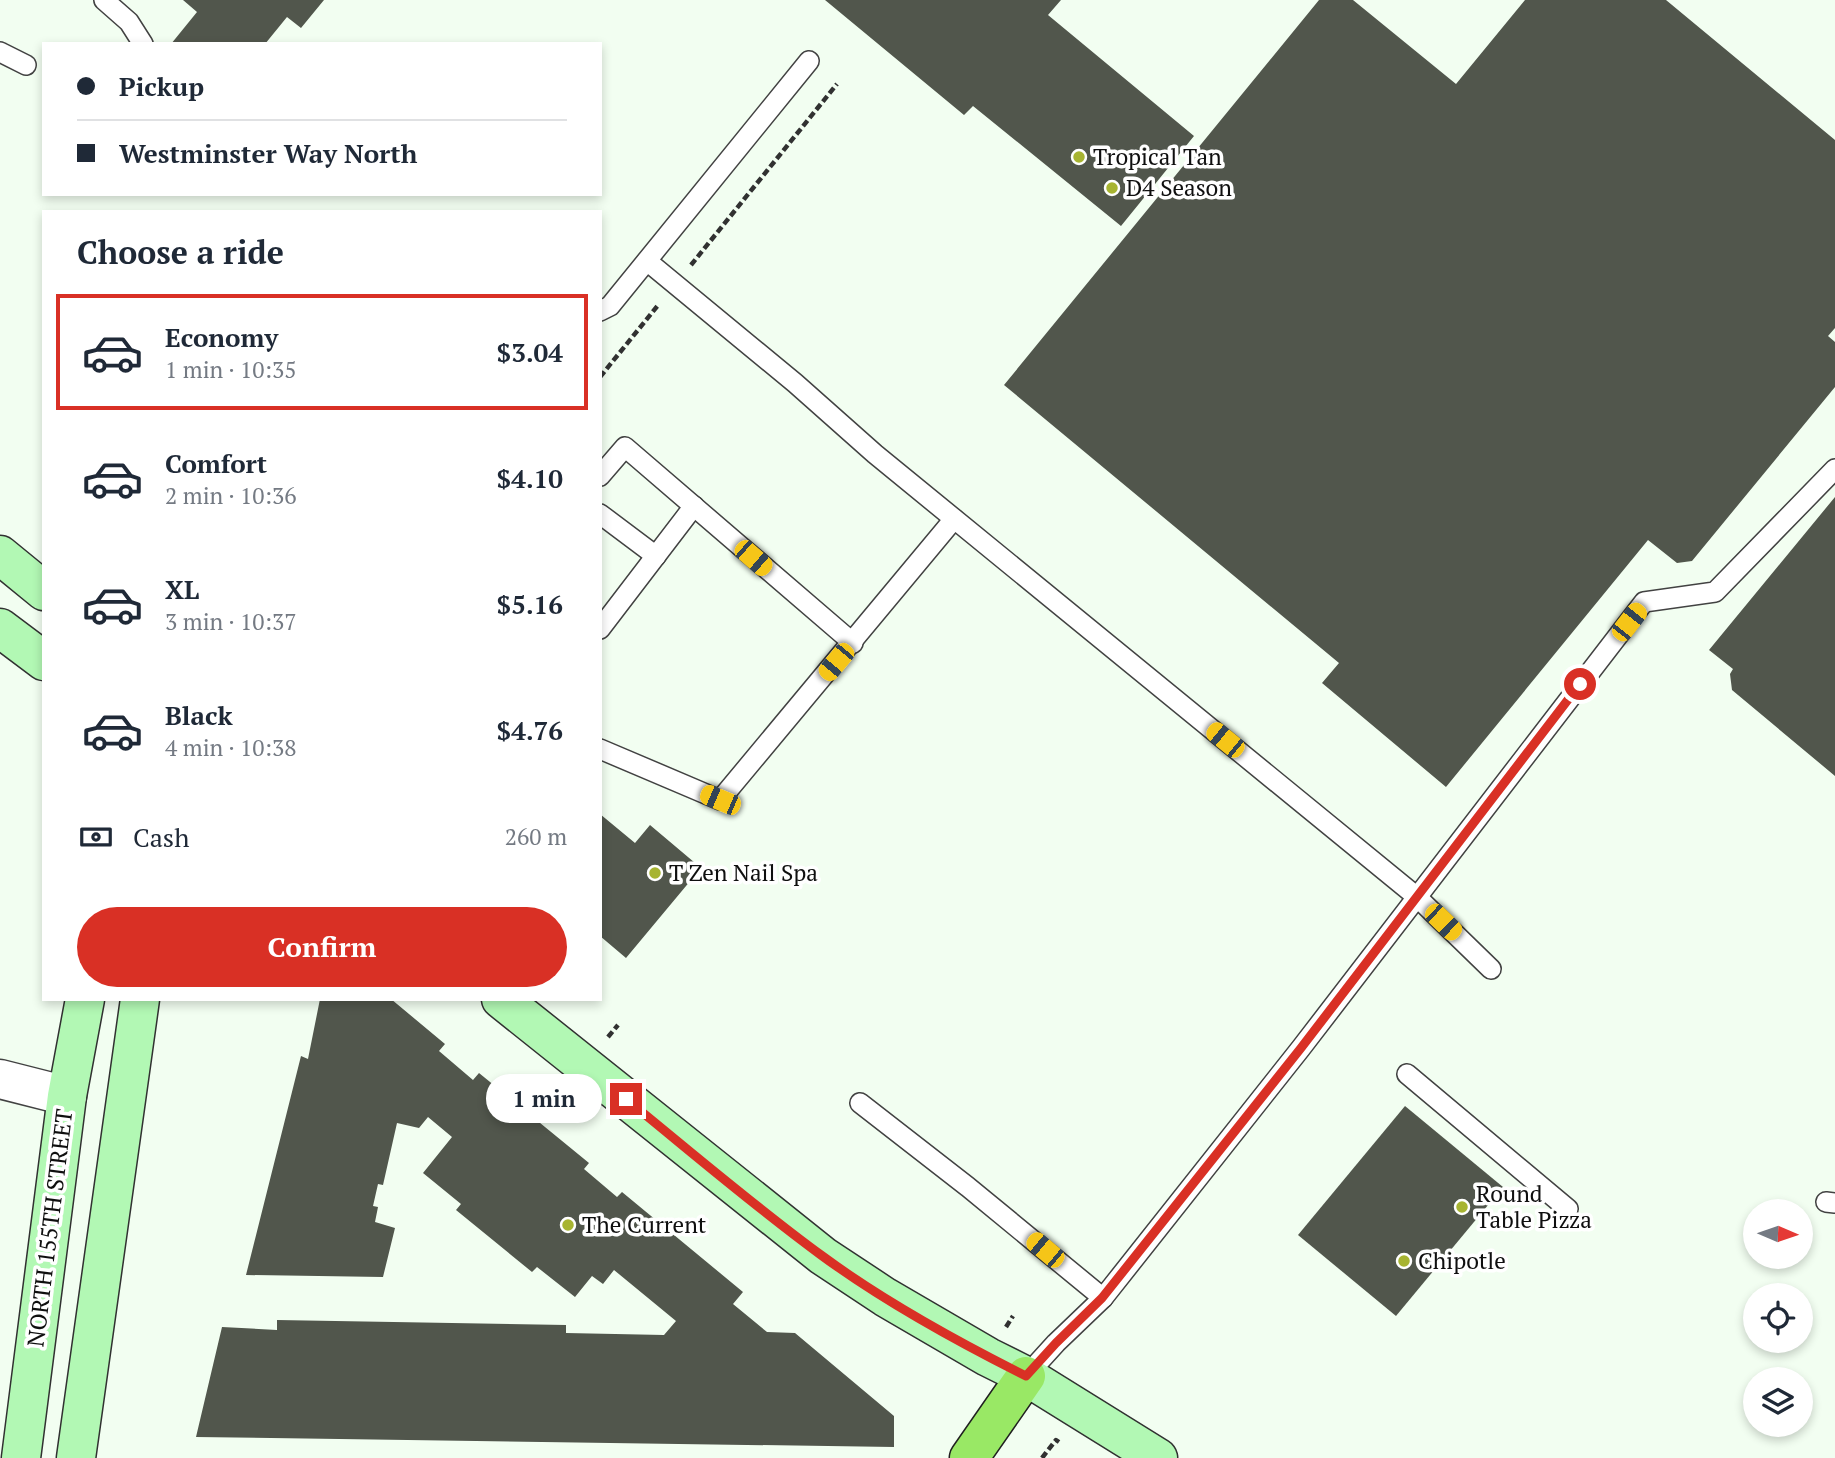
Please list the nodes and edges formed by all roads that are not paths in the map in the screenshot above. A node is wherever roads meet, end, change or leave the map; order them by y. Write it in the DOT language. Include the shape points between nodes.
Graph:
graph roads {
  1 [pos="104,0"];
  2 [pos="142,42"];
  3 [pos="0,52"];
  4 [pos="809,61"];
  5 [pos="26,65"];
  6 [pos="647,261"];
  7 [pos="602,310"];
  8 [pos="1835,469"];
  9 [pos="602,474"];
  10 [pos="694,506"];
  11 [pos="602,516"];
  12 [pos="954,519"];
  13 [pos="0,555"];
  14 [pos="656,556"];
  15 [pos="42,589"];
  16 [pos="602,626"];
  17 [pos="0,628"];
  18 [pos="853,643"];
  19 [pos="42,660"];
  20 [pos="602,750"];
  21 [pos="1417,897"];
  22 [pos="1491,969"];
  23 [pos="85,1001"];
  24 [pos="140,1001"];
  25 [pos="503,1001"];
  26 [pos="1407,1073"];
  27 [pos="0,1079"];
  28 [pos="67,1096"];
  29 [pos="860,1103"];
  30 [pos="1568,1209"];
  31 [pos="1102,1298"];
  32 [pos="1026,1376"];
  33 [pos="21,1458"];
  34 [pos="76,1458"];
  35 [pos="969,1458"];
  36 [pos="1158,1458"];
  1 -- 2 [label="lane" via="129,22"];
  3 -- 5 [label="lane"];
  4 -- 6 [label="lane"];
  6 -- 7 [label="lane"];
  6 -- 12 [label="lane"];
  8 -- 21 [label="lane" via="1715,592 1644,602"];
  9 -- 10 [label="lane" via="625,447"];
  10 -- 14 [label="lane"];
  10 -- 18 [label="lane"];
  11 -- 14 [label="lane"];
  12 -- 18 [label="lane"];
  12 -- 21 [label="lane"];
  13 -- 15 [label="main road"];
  14 -- 16 [label="lane"];
  17 -- 19 [label="main road"];
  18 -- 20 [label="lane" via="720,800"];
  21 -- 22 [label="lane"];
  21 -- 31 [label="lane"];
  23 -- 28 [label="main road, NORTH 155TH STREET"];
  24 -- 34 [label="main road"];
  25 -- 32 [label="main road" via="822,1256"];
  26 -- 30 [label="lane"];
  27 -- 28 [label="street"];
  28 -- 33 [label="main road, NORTH 155TH STREET"];
  29 -- 31 [label="lane"];
  31 -- 32 [label="lane"];
  32 -- 35 [label="highway"];
  32 -- 36 [label="main road"];
}
